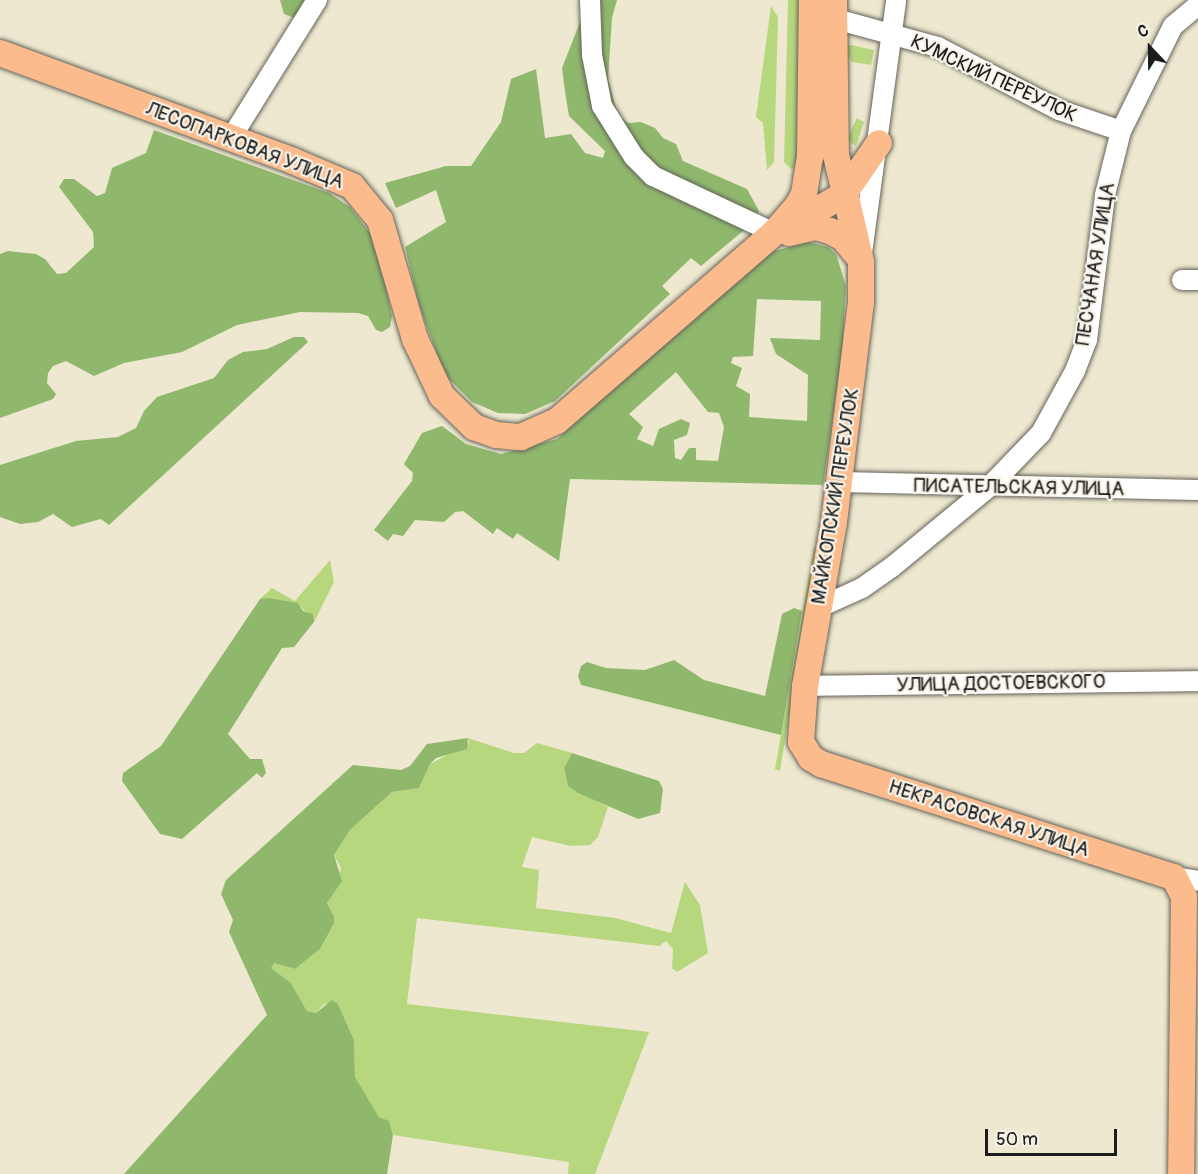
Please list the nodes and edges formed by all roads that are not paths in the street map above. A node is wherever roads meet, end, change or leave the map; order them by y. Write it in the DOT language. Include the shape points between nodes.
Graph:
graph roads {
  1 [pos="317,0"];
  2 [pos="590,0"];
  3 [pos="812,0"];
  4 [pos="896,0"];
  5 [pos="1198,5"];
  6 [pos="833,9"];
  7 [pos="891,32"];
  8 [pos="0,53"];
  9 [pos="1120,131"];
  10 [pos="231,138"];
  11 [pos="879,143"];
  12 [pos="810,158"];
  13 [pos="838,169"];
  14 [pos="843,195"];
  15 [pos="774,233"];
  16 [pos="861,261"];
  17 [pos="839,482"];
  18 [pos="989,487"];
  19 [pos="1198,490"];
  20 [pos="818,608"];
  21 [pos="1198,681"];
  22 [pos="805,686"];
  23 [pos="799,730"];
  24 [pos="1186,879"];
  25 [pos="1190,1080"];
  26 [pos="1181,1174"];
  1 -- 10 [label="street"];
  2 -- 15 [label="street" via="592,55 602,106 634,157 653,176"];
  3 -- 12 [label="main road"];
  4 -- 7 [label="street, МАЙКОПСКИЙ ПЕРЕУЛОК"];
  5 -- 9 [label="street, ПЕСЧАНАЯ УЛИЦА" via="1173,26"];
  6 -- 7 [label="street, КУМСКИЙ ПЕРЕУЛОК"];
  6 -- 13 [label="main road, МАЙКОПСКИЙ ПЕРЕУЛОК"];
  7 -- 9 [label="street, КУМСКИЙ ПЕРЕУЛОК" via="938,47 1059,110"];
  7 -- 11 [label="street, МАЙКОПСКИЙ ПЕРЕУЛОК"];
  8 -- 10 [label="main road, ЛЕСОПАРКОВАЯ УЛИЦА"];
  9 -- 18 [label="street, ПЕСЧАНАЯ УЛИЦА" via="1105,195 1087,340 1041,433"];
  10 -- 15 [label="main road, ЛЕСОПАРКОВАЯ УЛИЦА" via="341,181 369,201 385,230 412,332 435,384 468,423 496,435 521,437 557,420"];
  11 -- 13 [label="main road"];
  11 -- 14 [label="main road"];
  11 -- 16 [label="street, МАЙКОПСКИЙ ПЕРЕУЛОК"];
  12 -- 13 [label="main road" via="819,168"];
  12 -- 15 [label="main road" via="804,194"];
  13 -- 14 [label="main road, МАЙКОПСКИЙ ПЕРЕУЛОК"];
  14 -- 15 [label="main road"];
  14 -- 16 [label="main road, МАЙКОПСКИЙ ПЕРЕУЛОК"];
  15 -- 16 [label="main road" via="815,227 830,231 848,242"];
  16 -- 17 [label="main road, МАЙКОПСКИЙ ПЕРЕУЛОК" via="860,326"];
  17 -- 18 [label="street, ПИСАТЕЛЬСКАЯ УЛИЦА"];
  17 -- 20 [label="main road, МАЙКОПСКИЙ ПЕРЕУЛОК"];
  18 -- 19 [label="street, ПИСАТЕЛЬСКАЯ УЛИЦА"];
  18 -- 20 [label="street, ПЕСЧАНАЯ УЛИЦА" via="892,567 862,588"];
  20 -- 22 [label="main road, МАЙКОПСКИЙ ПЕРЕУЛОК"];
  21 -- 22 [label="street, УЛИЦА ДОСТОЕВСКОГО"];
  22 -- 23 [label="main road, МАЙКОПСКИЙ ПЕРЕУЛОК"];
  23 -- 24 [label="main road, НЕКРАСОВСКАЯ УЛИЦА" via="804,750 821,764"];
  24 -- 25 [label="main road"];
  25 -- 26 [label="main road"];
}
